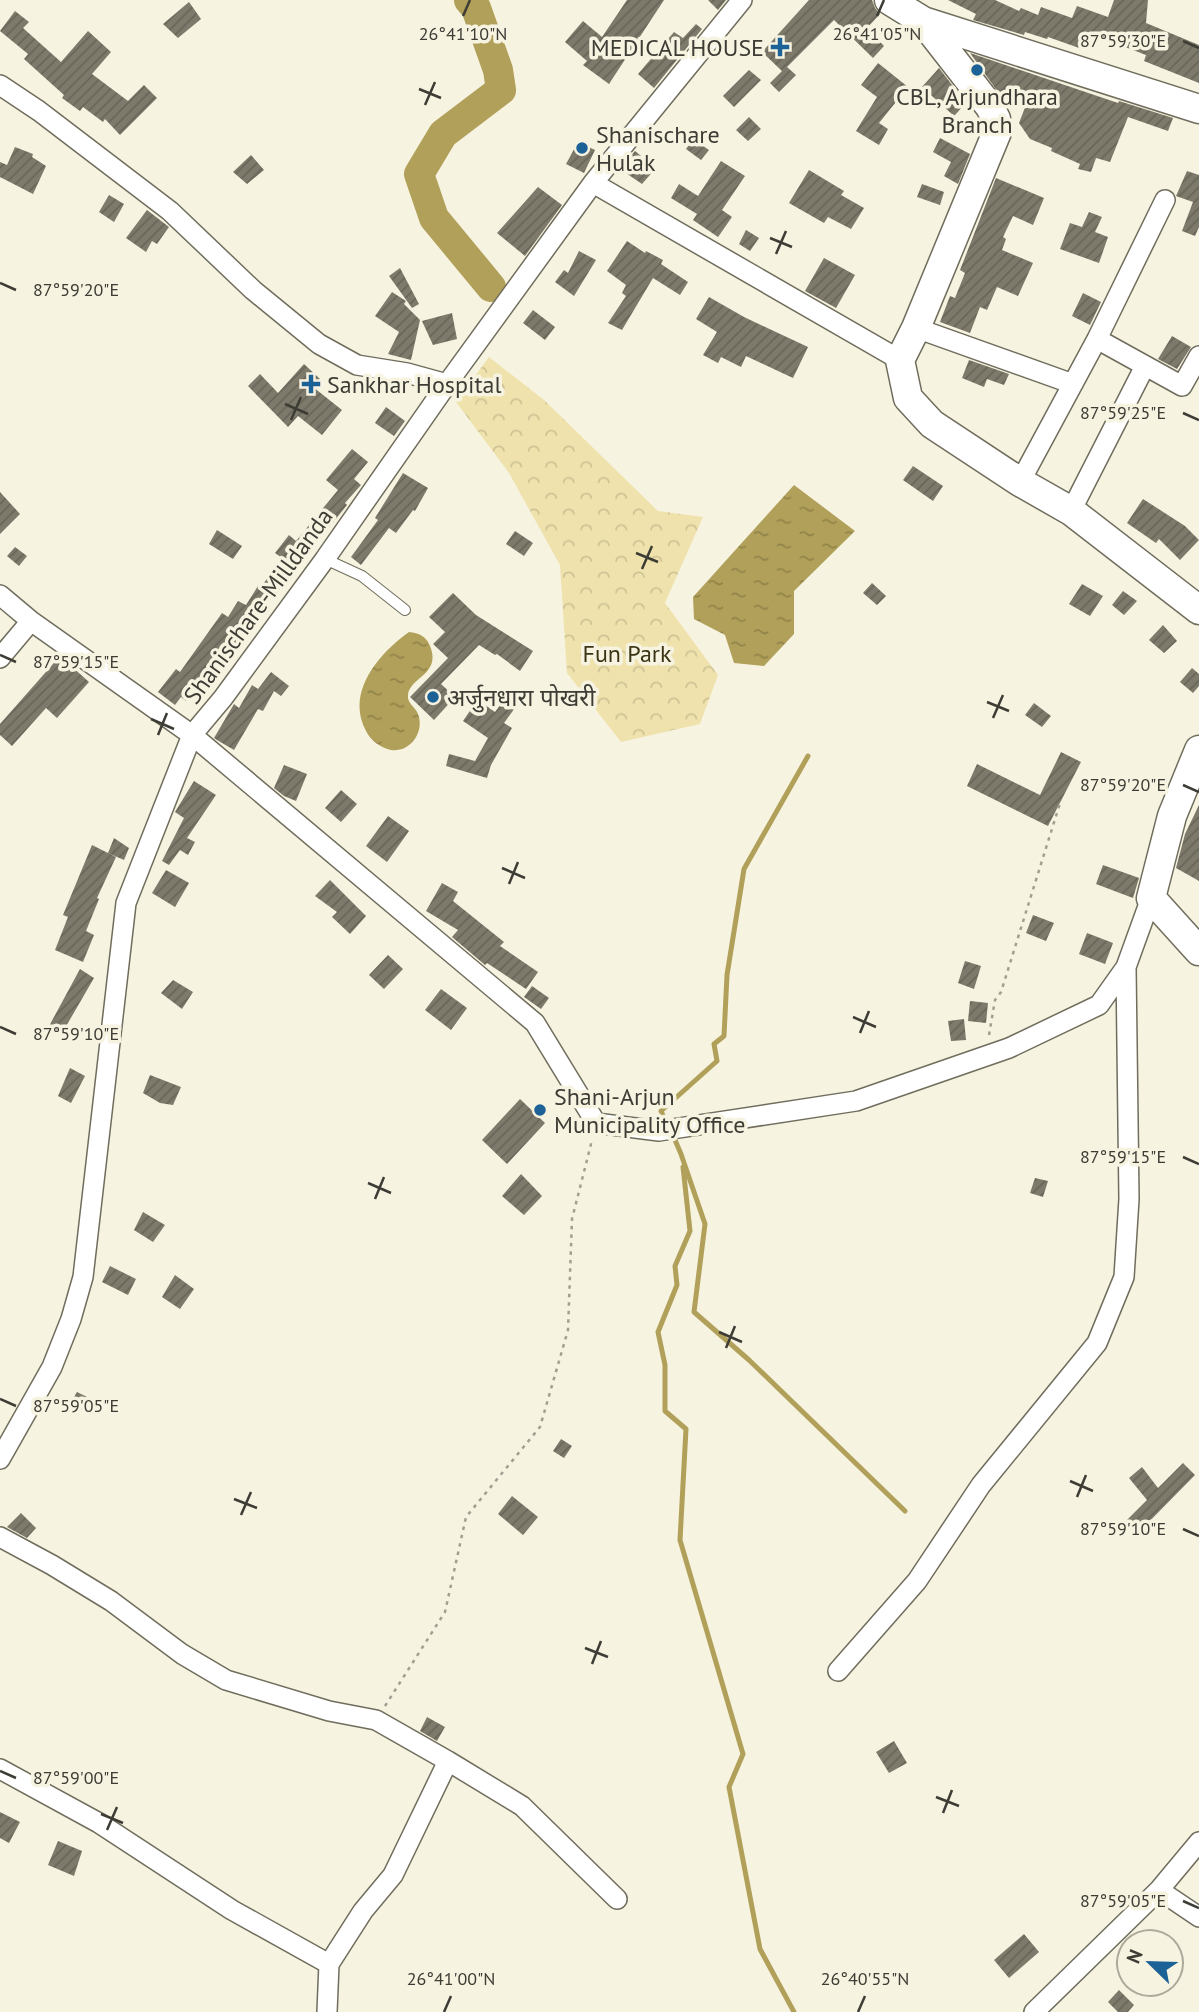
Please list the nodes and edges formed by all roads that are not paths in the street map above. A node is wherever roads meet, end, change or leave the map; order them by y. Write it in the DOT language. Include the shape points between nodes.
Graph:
graph roads {
  1 [pos="742,0"];
  2 [pos="889,0"];
  3 [pos="923,21"];
  4 [pos="0,85"];
  5 [pos="1199,109"];
  6 [pos="593,183"];
  7 [pos="1165,200"];
  8 [pos="916,328"];
  9 [pos="1097,339"];
  10 [pos="1199,356"];
  11 [pos="900,360"];
  12 [pos="1145,366"];
  13 [pos="447,384"];
  14 [pos="1073,384"];
  15 [pos="1020,482"];
  16 [pos="1071,511"];
  17 [pos="325,559"];
  18 [pos="0,595"];
  19 [pos="405,610"];
  20 [pos="1199,610"];
  21 [pos="31,621"];
  22 [pos="0,658"];
  23 [pos="192,735"];
  24 [pos="1199,750"];
  25 [pos="1151,898"];
  26 [pos="1199,951"];
  27 [pos="1126,967"];
  28 [pos="0,1459"];
  29 [pos="0,1537"];
  30 [pos="838,1671"];
  31 [pos="448,1761"];
  32 [pos="0,1769"];
  33 [pos="1199,1842"];
  34 [pos="1159,1890"];
  35 [pos="617,1899"];
  36 [pos="1199,1917"];
  37 [pos="329,1964"];
  38 [pos="327,2012"];
  39 [pos="1034,2012"];
  1 -- 6 [label="street, Shanischare-Milldanda"];
  2 -- 3 [label="street"];
  3 -- 5 [label="street"];
  3 -- 8 [label="street" via="990,107 997,132"];
  4 -- 13 [label="street" via="170,211 253,290 319,344 357,365"];
  6 -- 11 [label="street"];
  6 -- 13 [label="street, Shanischare-Milldanda"];
  7 -- 9 [label="street"];
  8 -- 11 [label="street"];
  8 -- 14 [label="street"];
  9 -- 12 [label="street"];
  9 -- 14 [label="street"];
  10 -- 12 [label="street" via="1182,386"];
  11 -- 15 [label="street" via="908,398 932,424"];
  12 -- 16 [label="street"];
  13 -- 17 [label="street, Shanischare-Milldanda"];
  14 -- 15 [label="street"];
  15 -- 16 [label="street"];
  16 -- 20 [label="street"];
  17 -- 19 [label="lane" via="362,576"];
  17 -- 23 [label="street, Shanischare-Milldanda"];
  18 -- 21 [label="street"];
  21 -- 22 [label="street"];
  21 -- 23 [label="street"];
  23 -- 27 [label="street" via="535,1023 596,1123 659,1131 856,1101 1009,1048 1099,1005"];
  23 -- 28 [label="street, Shanischare-Milldanda" via="126,903 83,1277 52,1367"];
  24 -- 25 [label="street" via="1172,816"];
  25 -- 26 [label="street"];
  25 -- 27 [label="street"];
  27 -- 30 [label="street" via="1128,1212 1124,1277 1097,1343 981,1485 917,1581"];
  29 -- 31 [label="street" via="111,1601 226,1680 376,1720"];
  31 -- 35 [label="street" via="522,1807"];
  31 -- 37 [label="street" via="393,1875"];
  32 -- 37 [label="street" via="99,1823 232,1910"];
  33 -- 34 [label="street"];
  34 -- 36 [label="street"];
  34 -- 39 [label="street"];
  37 -- 38 [label="street"];
}
